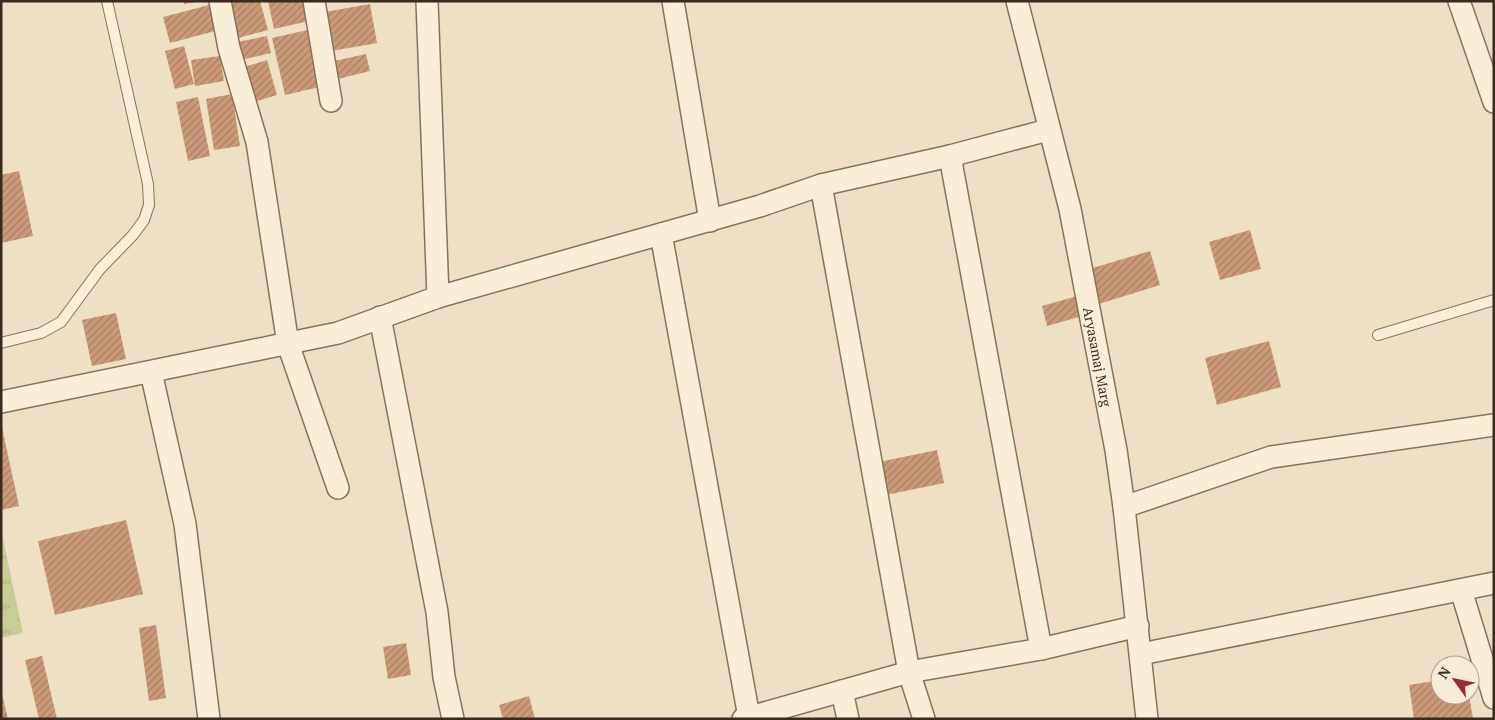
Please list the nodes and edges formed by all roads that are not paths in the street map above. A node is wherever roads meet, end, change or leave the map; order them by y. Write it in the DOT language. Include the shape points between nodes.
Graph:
graph roads {
  1 [pos="107,1"];
  2 [pos="220,1"];
  3 [pos="314,1"];
  4 [pos="427,1"];
  5 [pos="673,1"];
  6 [pos="1018,1"];
  7 [pos="1459,1"];
  8 [pos="331,101"];
  9 [pos="1494,102"];
  10 [pos="1048,130"];
  11 [pos="950,156"];
  12 [pos="821,185"];
  13 [pos="710,221"];
  14 [pos="661,234"];
  15 [pos="438,296"];
  16 [pos="1494,300"];
  17 [pos="380,317"];
  18 [pos="1378,335"];
  19 [pos="1,343"];
  20 [pos="288,344"];
  21 [pos="151,372"];
  22 [pos="1,402"];
  23 [pos="1494,425"];
  24 [pos="338,488"];
  25 [pos="1124,507"];
  26 [pos="1494,583"];
  27 [pos="1462,590"];
  28 [pos="1138,626"];
  29 [pos="1040,649"];
  30 [pos="1141,654"];
  31 [pos="909,672"];
  32 [pos="842,691"];
  33 [pos="1494,698"];
  34 [pos="745,718"];
  35 [pos="209,719"];
  36 [pos="453,719"];
  37 [pos="848,719"];
  38 [pos="924,719"];
  39 [pos="1147,719"];
  1 -- 19 [label="lane" via="148,184 144,220 134,235 100,269 61,322 40,334"];
  2 -- 20 [label="street" via="229,48 256,142"];
  3 -- 8 [label="street"];
  4 -- 15 [label="street"];
  5 -- 13 [label="street"];
  6 -- 10 [label="street, Aryasamaj Marg"];
  7 -- 9 [label="street"];
  10 -- 11 [label="street"];
  10 -- 25 [label="street, Aryasamaj Marg" via="1070,209"];
  11 -- 12 [label="street"];
  11 -- 29 [label="street"];
  12 -- 13 [label="street"];
  12 -- 31 [label="street"];
  13 -- 14 [label="street"];
  14 -- 15 [label="street"];
  14 -- 34 [label="street"];
  15 -- 17 [label="street"];
  16 -- 18 [label="lane"];
  17 -- 20 [label="street" via="338,333"];
  17 -- 36 [label="street" via="437,612 444,677"];
  20 -- 21 [label="street"];
  20 -- 24 [label="street"];
  21 -- 22 [label="street"];
  21 -- 35 [label="street" via="185,524"];
  23 -- 25 [label="street" via="1271,457"];
  25 -- 28 [label="street, Aryasamaj Marg"];
  26 -- 27 [label="street"];
  27 -- 30 [label="street"];
  27 -- 33 [label="street"];
  28 -- 29 [label="street"];
  28 -- 30 [label="street, Aryasamaj Marg"];
  29 -- 31 [label="street"];
  30 -- 39 [label="street, Aryasamaj Marg"];
  31 -- 32 [label="street"];
  31 -- 38 [label="street"];
  32 -- 34 [label="street"];
  32 -- 37 [label="street"];
}
